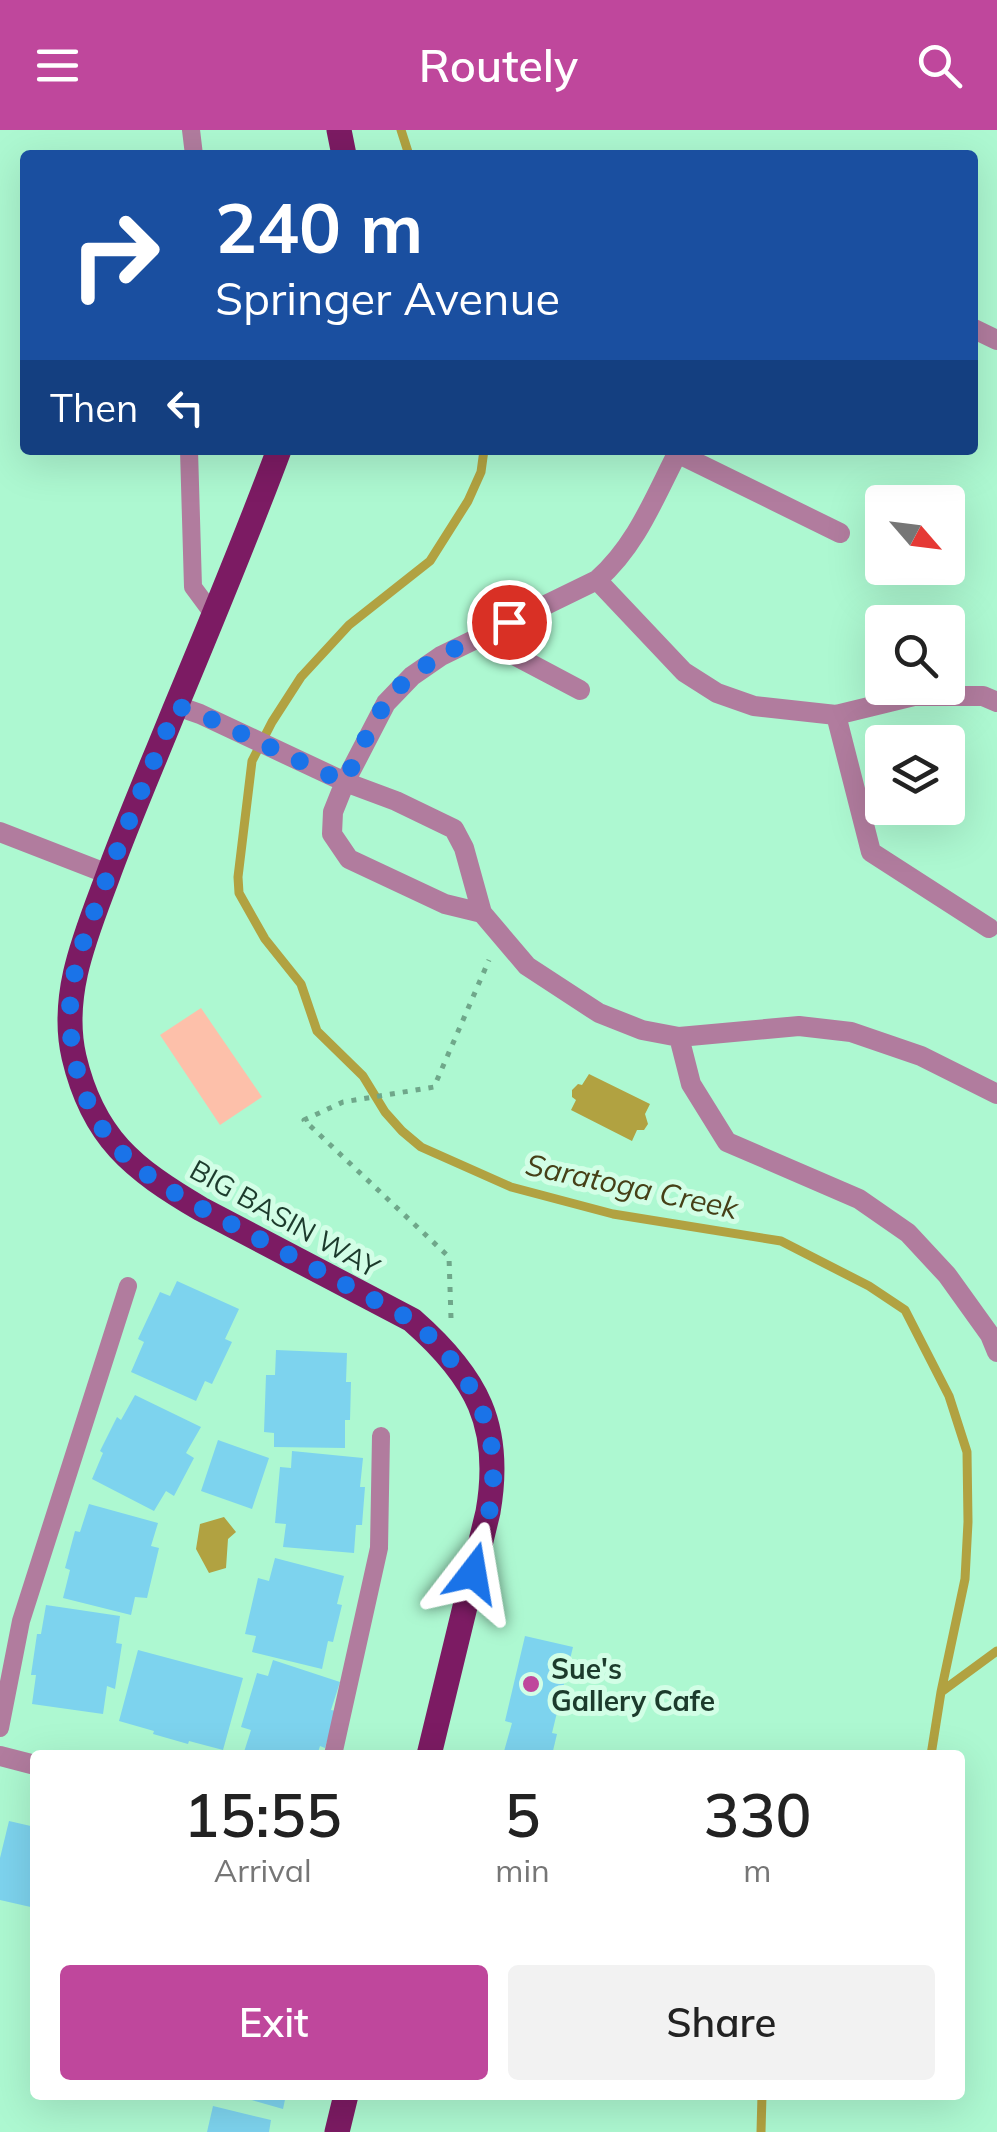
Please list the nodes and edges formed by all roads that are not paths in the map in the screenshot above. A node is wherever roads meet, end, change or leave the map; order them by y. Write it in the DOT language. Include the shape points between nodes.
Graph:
graph roads {
  1 [pos="189,455"];
  2 [pos="277,455"];
  3 [pos="676,455"];
  4 [pos="686,455"];
  5 [pos="840,534"];
  6 [pos="597,580"];
  7 [pos="214,614"];
  8 [pos="480,637"];
  9 [pos="580,690"];
  10 [pos="997,702"];
  11 [pos="177,706"];
  12 [pos="836,716"];
  13 [pos="344,782"];
  14 [pos="0,832"];
  15 [pos="108,874"];
  16 [pos="482,913"];
  17 [pos="988,928"];
  18 [pos="679,1037"];
  19 [pos="997,1094"];
  20 [pos="128,1286"];
  21 [pos="997,1352"];
  22 [pos="381,1436"];
  23 [pos="0,1728"];
  24 [pos="334,1750"];
  25 [pos="430,1750"];
  26 [pos="0,1756"];
  27 [pos="30,1764"];
  28 [pos="345,2100"];
  29 [pos="337,2132"];
  1 -- 7 [label="lane" via="193,587"];
  2 -- 7 [label="main road, BIG BASIN WAY"];
  3 -- 6 [label="street" via="627,548"];
  4 -- 5 [label="street"];
  6 -- 8 [label="street"];
  6 -- 12 [label="street" via="684,672 718,693 754,706"];
  7 -- 11 [label="main road, BIG BASIN WAY"];
  8 -- 9 [label="street"];
  8 -- 13 [label="street" via="440,656 386,703"];
  10 -- 12 [label="street" via="914,696"];
  11 -- 13 [label="street"];
  11 -- 15 [label="main road, BIG BASIN WAY"];
  12 -- 17 [label="street" via="871,852"];
  13 -- 16 [label="street" via="454,830"];
  13 -- 16 [label="street" via="332,834 349,859 445,904"];
  14 -- 15 [label="street"];
  15 -- 25 [label="main road, BIG BASIN WAY" via="70,1006 74,1056 104,1131 127,1158 176,1194 412,1320 464,1377 488,1425 494,1482"];
  16 -- 18 [label="street" via="528,966 599,1013"];
  18 -- 19 [label="street" via="799,1026 850,1032 921,1056"];
  18 -- 21 [label="street" via="691,1084 727,1142 859,1198 908,1233 947,1275"];
  20 -- 23 [label="lane" via="21,1621"];
  22 -- 24 [label="lane" via="379,1548"];
  26 -- 27 [label="street"];
  28 -- 29 [label="main road"];
}
